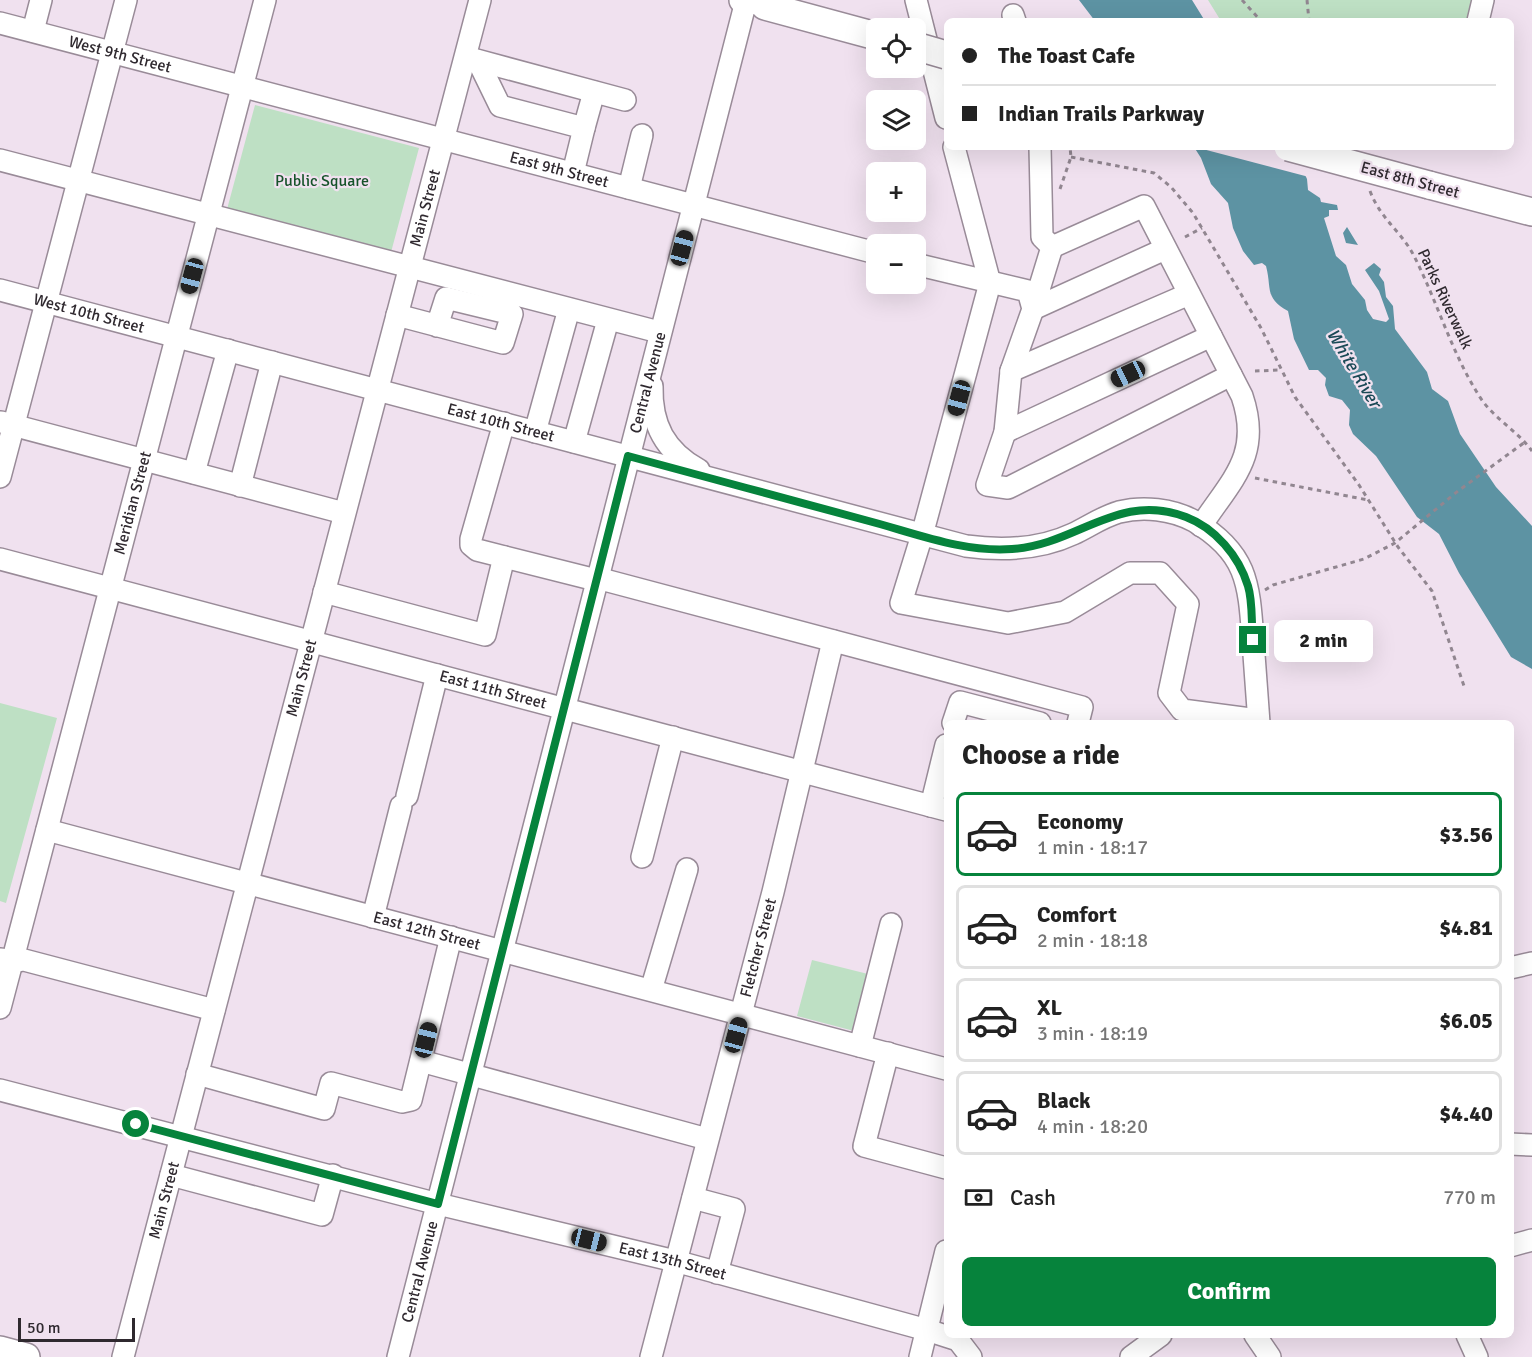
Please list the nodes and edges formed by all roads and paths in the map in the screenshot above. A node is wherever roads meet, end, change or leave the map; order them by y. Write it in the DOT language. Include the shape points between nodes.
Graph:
graph roads {
  1 [pos="41,0"];
  2 [pos="126,0"];
  3 [pos="265,0"];
  4 [pos="480,0"];
  5 [pos="916,0"];
  6 [pos="1242,0"];
  7 [pos="1307,0"];
  8 [pos="1483,0"];
  9 [pos="750,2"];
  10 [pos="1258,18"];
  11 [pos="1309,18"];
  12 [pos="1479,18"];
  13 [pos="0,23"];
  14 [pos="33,31"];
  15 [pos="866,33"];
  16 [pos="926,49"];
  17 [pos="112,52"];
  18 [pos="944,54"];
  19 [pos="472,59"];
  20 [pos="242,86"];
  21 [pos="594,92"];
  22 [pos="625,100"];
  23 [pos="944,109"];
  24 [pos="584,129"];
  25 [pos="642,135"];
  26 [pos="443,139"];
  27 [pos="955,150"];
  28 [pos="1040,150"];
  29 [pos="1070,150"];
  30 [pos="1299,150"];
  31 [pos="0,160"];
  32 [pos="573,173"];
  33 [pos="78,181"];
  34 [pos="628,188"];
  35 [pos="1369,190"];
  36 [pos="693,205"];
  37 [pos="1532,212"];
  38 [pos="208,216"];
  39 [pos="1202,228"];
  40 [pos="1185,237"];
  41 [pos="1053,247"];
  42 [pos="1165,249"];
  43 [pos="866,250"];
  44 [pos="926,267"];
  45 [pos="409,268"];
  46 [pos="990,283"];
  47 [pos="0,290"];
  48 [pos="1189,294"];
  49 [pos="45,302"];
  50 [pos="569,309"];
  51 [pos="1033,309"];
  52 [pos="397,315"];
  53 [pos="608,320"];
  54 [pos="437,326"];
  55 [pos="659,332"];
  56 [pos="176,336"];
  57 [pos="1211,336"];
  58 [pos="228,350"];
  59 [pos="653,357"];
  60 [pos="272,362"];
  61 [pos="1280,370"];
  62 [pos="1011,371"];
  63 [pos="1255,371"];
  64 [pos="1231,375"];
  65 [pos="377,390"];
  66 [pos="504,423"];
  67 [pos="7,424"];
  68 [pos="536,432"];
  69 [pos="1005,432"];
  70 [pos="574,442"];
  71 [pos="1525,442"];
  72 [pos="1532,450"];
  73 [pos="628,456"];
  74 [pos="144,460"];
  75 [pos="194,473"];
  76 [pos="1235,474"];
  77 [pos="0,477"];
  78 [pos="733,484"];
  79 [pos="240,486"];
  80 [pos="1368,500"];
  81 [pos="344,513"];
  82 [pos="1201,526"];
  83 [pos="922,535"];
  84 [pos="1395,543"];
  85 [pos="504,557"];
  86 [pos="0,559"];
  87 [pos="596,578"];
  88 [pos="110,588"];
  89 [pos="324,592"];
  90 [pos="1250,600"];
  91 [pos="833,641"];
  92 [pos="310,642"];
  93 [pos="437,675"];
  94 [pos="1464,686"];
  95 [pos="564,708"];
  96 [pos="1080,715"];
  97 [pos="954,720"];
  98 [pos="1029,720"];
  99 [pos="1245,720"];
  100 [pos="1258,720"];
  101 [pos="673,737"];
  102 [pos="944,763"];
  103 [pos="801,771"];
  104 [pos="939,808"];
  105 [pos="47,830"];
  106 [pos="642,857"];
  107 [pos="687,869"];
  108 [pos="247,883"];
  109 [pos="373,916"];
  110 [pos="891,924"];
  111 [pos="451,937"];
  112 [pos="501,950"];
  113 [pos="6,960"];
  114 [pos="1532,963"];
  115 [pos="1514,967"];
  116 [pos="651,990"];
  117 [pos="0,1008"];
  118 [pos="214,1010"];
  119 [pos="741,1014"];
  120 [pos="860,1046"];
  121 [pos="888,1053"];
  122 [pos="421,1061"];
  123 [pos="944,1068"];
  124 [pos="197,1074"];
  125 [pos="471,1074"];
  126 [pos="0,1090"];
  127 [pos="181,1135"];
  128 [pos="707,1139"];
  129 [pos="1514,1144"];
  130 [pos="1532,1145"];
  131 [pos="944,1167"];
  132 [pos="171,1174"];
  133 [pos="333,1175"];
  134 [pos="693,1197"];
  135 [pos="438,1204"];
  136 [pos="1532,1240"];
  137 [pos="1514,1245"];
  138 [pos="944,1259"];
  139 [pos="675,1262"];
  140 [pos="717,1273"];
  141 [pos="927,1330"];
  142 [pos="944,1336"];
  143 [pos="950,1338"];
  144 [pos="1157,1338"];
  145 [pos="1257,1338"];
  146 [pos="1468,1338"];
  147 [pos="0,1350"];
  148 [pos="26,1357"];
  149 [pos="123,1357"];
  150 [pos="398,1357"];
  151 [pos="651,1357"];
  152 [pos="920,1357"];
  153 [pos="971,1357"];
  154 [pos="1132,1357"];
  155 [pos="1270,1357"];
  156 [pos="1477,1357"];
  1 -- 14 [label="street"];
  2 -- 17 [label="street"];
  3 -- 20 [label="street, Meridian Street"];
  4 -- 19 [label="street, Main Street"];
  5 -- 23 [label="street"];
  6 -- 10 [label="path"];
  7 -- 11 [label="path"];
  8 -- 12 [label="street"];
  9 -- 15 [label="main road"];
  9 -- 36 [label="street, Central Avenue"];
  13 -- 14 [label="street, West 9th Street"];
  14 -- 17 [label="street, West 9th Street"];
  16 -- 18 [label="main road, bridge"];
  17 -- 20 [label="street, West 9th Street"];
  17 -- 33 [label="street"];
  19 -- 21 [label="street"];
  19 -- 24 [label="street" via="500,106"];
  19 -- 26 [label="street, Main Street"];
  20 -- 26 [label="street, East 9th Street"];
  20 -- 38 [label="street, Meridian Street"];
  21 -- 22 [label="street"];
  21 -- 24 [label="street"];
  24 -- 32 [label="street"];
  25 -- 34 [label="street"];
  26 -- 32 [label="street, East 9th Street"];
  26 -- 45 [label="street, Main Street"];
  27 -- 46 [label="street"];
  28 -- 41 [label="street" via="1042,237"];
  29 -- 39 [label="path" via="1071,157 1154,173 1171,187"];
  30 -- 37 [label="main road, East 8th Street, bridge"];
  31 -- 33 [label="street"];
  32 -- 34 [label="street, East 9th Street"];
  33 -- 38 [label="street"];
  33 -- 49 [label="street"];
  34 -- 36 [label="street, East 9th Street"];
  35 -- 71 [label="path, Parks Riverwalk" via="1378,211 1413,254 1479,396 1497,419"];
  36 -- 43 [label="street, East 9th Street"];
  36 -- 55 [label="street, Central Avenue"];
  38 -- 45 [label="street"];
  38 -- 56 [label="street, Meridian Street"];
  39 -- 40 [label="path"];
  39 -- 80 [label="path" via="1261,328 1295,397"];
  41 -- 42 [label="street" via="1144,206"];
  41 -- 51 [label="street"];
  42 -- 48 [label="street"];
  42 -- 51 [label="street"];
  44 -- 46 [label="street"];
  45 -- 50 [label="street"];
  45 -- 52 [label="street, Main Street"];
  46 -- 51 [label="street" via="1028,291"];
  46 -- 83 [label="street"];
  47 -- 49 [label="street, West 10th Street"];
  48 -- 57 [label="street"];
  48 -- 62 [label="street"];
  49 -- 56 [label="street, West 10th Street"];
  49 -- 67 [label="street"];
  50 -- 53 [label="street"];
  50 -- 68 [label="street"];
  51 -- 62 [label="street"];
  52 -- 54 [label="street"];
  52 -- 65 [label="street, Main Street"];
  53 -- 55 [label="street"];
  53 -- 70 [label="street"];
  55 -- 59 [label="street, Central Avenue"];
  56 -- 58 [label="street, East 10th Street"];
  56 -- 74 [label="street, Meridian Street"];
  57 -- 64 [label="street"];
  57 -- 69 [label="street"];
  58 -- 60 [label="street, East 10th Street"];
  58 -- 75 [label="street"];
  59 -- 73 [label="street, Central Avenue"];
  59 -- 78 [label="street" via="654,416 664,443 692,466"];
  60 -- 65 [label="street, East 10th Street"];
  60 -- 79 [label="street"];
  61 -- 63 [label="path"];
  62 -- 69 [label="street"];
  64 -- 69 [label="street" via="1008,488 987,485"];
  64 -- 76 [label="street" via="1242,396 1250,427 1246,453"];
  65 -- 66 [label="street, East 10th Street"];
  65 -- 81 [label="street, Main Street"];
  66 -- 68 [label="street, East 10th Street"];
  66 -- 85 [label="street" via="471,545"];
  67 -- 74 [label="street"];
  67 -- 77 [label="street"];
  68 -- 70 [label="street, East 10th Street"];
  70 -- 73 [label="street, East 10th Street"];
  71 -- 72 [label="path, Parks Riverwalk"];
  71 -- 84 [label="path"];
  73 -- 78 [label="street, East 10th Street"];
  73 -- 87 [label="street, Central Avenue"];
  74 -- 75 [label="street"];
  74 -- 88 [label="street, Meridian Street"];
  75 -- 79 [label="street"];
  76 -- 80 [label="path"];
  76 -- 82 [label="street"];
  78 -- 83 [label="street, East 10th Street"];
  79 -- 81 [label="street"];
  80 -- 84 [label="path"];
  81 -- 89 [label="street, Main Street"];
  82 -- 83 [label="street, East 10th Street" via="1165,511 1137,509 1105,517 1045,544 1012,549 966,546"];
  82 -- 90 [label="street, East 10th Street" via="1231,552 1241,568"];
  83 -- 99 [label="street" via="900,603 1008,623 1065,612 1130,573 1160,573 1188,604 1169,693 1182,710"];
  84 -- 90 [label="path" via="1364,559 1273,585"];
  84 -- 94 [label="path" via="1432,591"];
  85 -- 87 [label="street"];
  85 -- 89 [label="street" via="485,635"];
  86 -- 88 [label="street, East 11th Street"];
  87 -- 91 [label="street"];
  87 -- 95 [label="street, Central Avenue"];
  88 -- 92 [label="street, East 11th Street"];
  88 -- 105 [label="street, Meridian Street"];
  89 -- 92 [label="street, Main Street"];
  90 -- 100 [label="street, East 10th Street"];
  91 -- 96 [label="street"];
  91 -- 103 [label="street, Fletcher Street"];
  92 -- 93 [label="street, East 11th Street"];
  92 -- 108 [label="street, Main Street"];
  93 -- 95 [label="street, East 11th Street"];
  93 -- 109 [label="street"];
  95 -- 101 [label="street, East 11th Street"];
  95 -- 112 [label="street, Central Avenue"];
  97 -- 98 [label="street" via="960,702"];
  101 -- 103 [label="street, East 11th Street"];
  101 -- 106 [label="street"];
  102 -- 104 [label="street"];
  103 -- 104 [label="street, East 11th Street"];
  103 -- 119 [label="street, Fletcher Street"];
  105 -- 108 [label="street, East 12th Street"];
  105 -- 113 [label="street, Meridian Street"];
  107 -- 116 [label="street"];
  108 -- 109 [label="street, East 12th Street"];
  108 -- 118 [label="street, Main Street"];
  109 -- 111 [label="street, East 12th Street"];
  110 -- 120 [label="street"];
  111 -- 112 [label="street, East 12th Street"];
  111 -- 122 [label="street"];
  112 -- 116 [label="street, East 12th Street"];
  112 -- 125 [label="street, Central Avenue"];
  113 -- 117 [label="street, Meridian Street"];
  113 -- 118 [label="street" via="24,960"];
  114 -- 115 [label="street"];
  116 -- 119 [label="street, East 12th Street"];
  118 -- 124 [label="street, Main Street"];
  119 -- 120 [label="street, East 12th Street"];
  119 -- 128 [label="street, Fletcher Street"];
  120 -- 121 [label="street, East 12th Street"];
  121 -- 123 [label="street, East 12th Street"];
  121 -- 131 [label="street" via="864,1146"];
  122 -- 124 [label="street" via="411,1100 402,1102 331,1083 324,1109"];
  122 -- 125 [label="street"];
  124 -- 127 [label="street, Main Street"];
  125 -- 128 [label="street"];
  125 -- 135 [label="street, Central Avenue"];
  126 -- 127 [label="street, East 13th Street"];
  127 -- 132 [label="street, Main Street"];
  127 -- 133 [label="street, East 13th Street"];
  128 -- 134 [label="street, Fletcher Street"];
  129 -- 130 [label="street"];
  132 -- 133 [label="street" via="322,1215"];
  132 -- 149 [label="street, Main Street"];
  133 -- 135 [label="street, East 13th Street"];
  134 -- 139 [label="street, Fletcher Street"];
  134 -- 140 [label="street" via="734,1209"];
  135 -- 139 [label="street, East 13th Street"];
  135 -- 150 [label="street, Central Avenue"];
  136 -- 137 [label="street"];
  138 -- 141 [label="street"];
  139 -- 140 [label="street, East 13th Street"];
  139 -- 151 [label="street, Fletcher Street"];
  140 -- 141 [label="street, East 13th Street"];
  141 -- 142 [label="street, East 13th Street"];
  141 -- 152 [label="street"];
  143 -- 153 [label="street, East 13th Street" via="958,1341"];
  144 -- 154 [label="street"];
  145 -- 155 [label="street"];
  146 -- 156 [label="street"];
  147 -- 148 [label="main road"];
}
